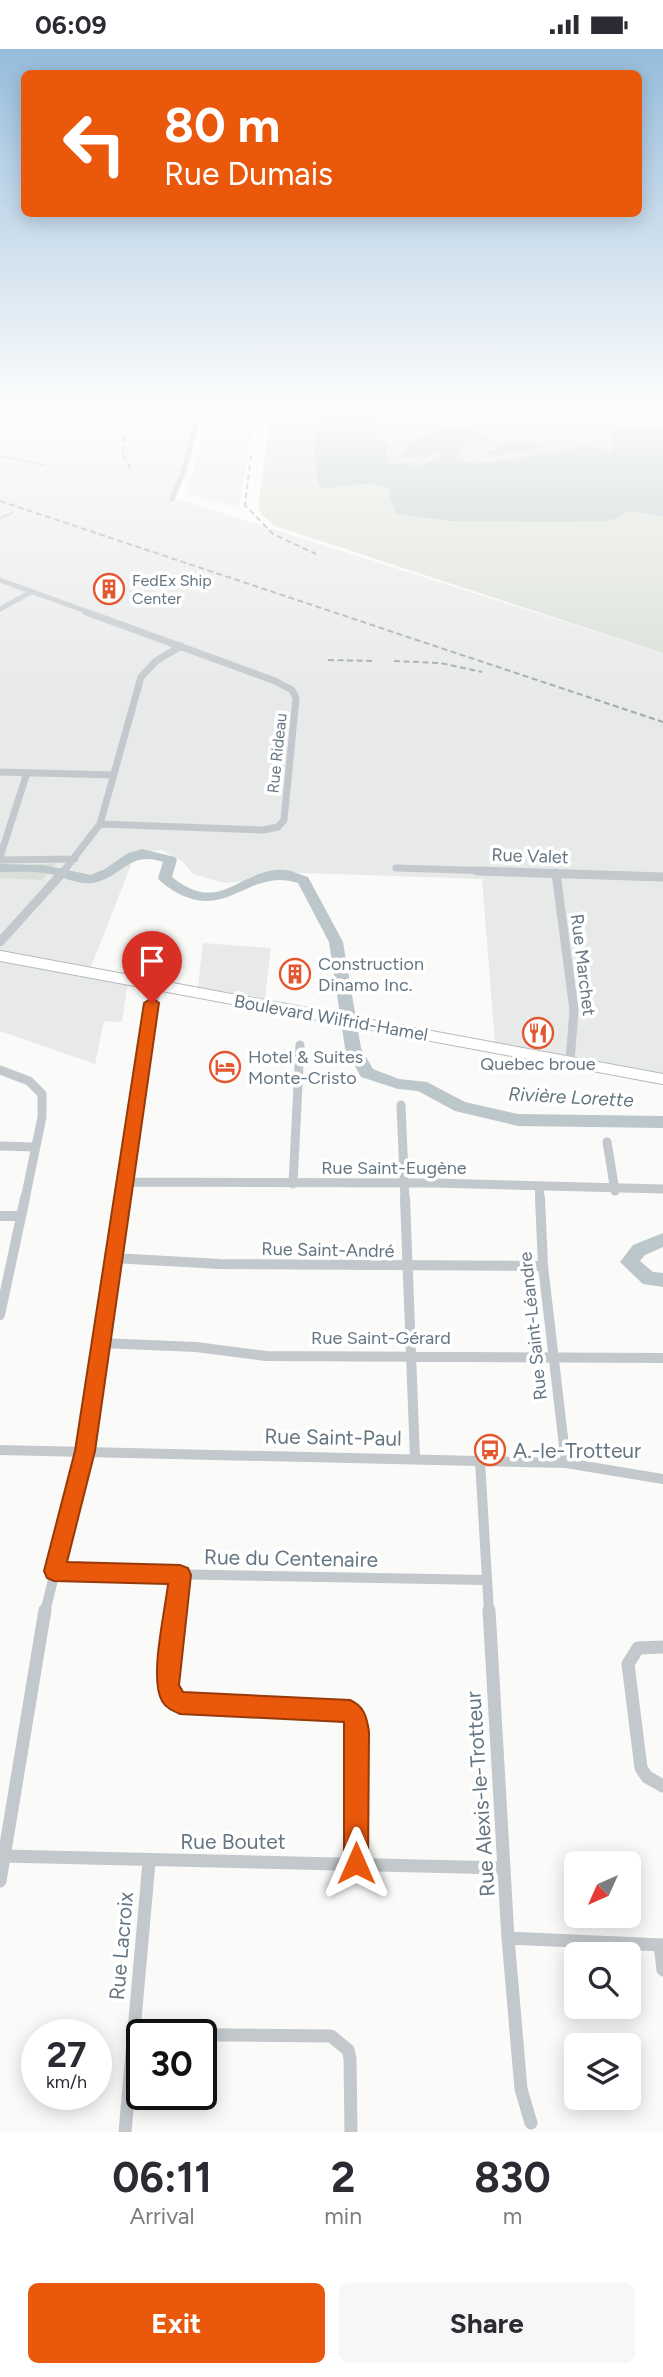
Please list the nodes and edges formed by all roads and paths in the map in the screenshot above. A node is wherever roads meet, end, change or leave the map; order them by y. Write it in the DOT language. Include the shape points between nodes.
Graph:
graph roads {
  1 [pos="0,580"];
  2 [pos="31,592"];
  3 [pos="0,609"];
  4 [pos="181,646"];
  5 [pos="0,772"];
  6 [pos="27,773"];
  7 [pos="114,775"];
  8 [pos="100,824"];
  9 [pos="0,858"];
  10 [pos="75,859"];
  11 [pos="396,868"];
  12 [pos="556,873"];
  13 [pos="663,877"];
  14 [pos="0,942"];
  15 [pos="0,956"];
  16 [pos="158,985"];
  17 [pos="300,1045"];
  18 [pos="570,1061"];
  19 [pos="0,1070"];
  20 [pos="663,1079"];
  21 [pos="401,1105"];
  22 [pos="607,1142"];
  23 [pos="0,1146"];
  24 [pos="35,1147"];
  25 [pos="125,1182"];
  26 [pos="406,1183"];
  27 [pos="293,1184"];
  28 [pos="539,1186"];
  29 [pos="663,1189"];
  30 [pos="615,1191"];
  31 [pos="0,1216"];
  32 [pos="19,1216"];
  33 [pos="113,1258"];
  34 [pos="543,1266"];
  35 [pos="408,1267"];
  36 [pos="0,1315"];
  37 [pos="100,1343"];
  38 [pos="410,1355"];
  39 [pos="554,1356"];
  40 [pos="663,1358"];
  41 [pos="0,1450"];
  42 [pos="85,1451"];
  43 [pos="415,1458"];
  44 [pos="480,1461"];
  45 [pos="566,1463"];
  46 [pos="663,1479"];
  47 [pos="54,1571"];
  48 [pos="180,1575"];
  49 [pos="486,1580"];
  50 [pos="663,1647"];
  51 [pos="663,1786"];
  52 [pos="4,1856"];
  53 [pos="149,1862"];
  54 [pos="356,1863"];
  55 [pos="503,1868"];
  56 [pos="0,1881"];
  57 [pos="508,1938"];
  58 [pos="662,1945"];
  59 [pos="663,1970"];
  60 [pos="136,2019"];
  61 [pos="217,2035"];
  62 [pos="127,2110"];
  63 [pos="531,2123"];
  64 [pos="125,2132"];
  65 [pos="351,2132"];
  1 -- 2 [label="street, Rue Rideau"];
  2 -- 3 [label="street"];
  2 -- 4 [label="street, Rue Rideau"];
  4 -- 7 [label="street" via="141,677"];
  4 -- 8 [label="street, Rue Rideau" via="292,690 296,698 284,820 278,827 263,830"];
  5 -- 6 [label="street"];
  6 -- 7 [label="street"];
  6 -- 9 [label="street"];
  7 -- 8 [label="street"];
  8 -- 10 [label="street"];
  9 -- 10 [label="street"];
  10 -- 14 [label="street"];
  11 -- 12 [label="street, Rue Valet"];
  12 -- 13 [label="street, Rue Valet"];
  12 -- 18 [label="street, Rue Marchet" via="574,1010"];
  15 -- 16 [label="main road, Boulevard Wilfrid-Hamel"];
  16 -- 18 [label="main road, Boulevard Wilfrid-Hamel"];
  16 -- 25 [label="street"];
  17 -- 27 [label="street"];
  18 -- 20 [label="main road, Boulevard Wilfrid-Hamel"];
  19 -- 24 [label="street" via="29,1081 42,1094"];
  21 -- 26 [label="street"];
  22 -- 30 [label="street"];
  23 -- 24 [label="street"];
  24 -- 32 [label="street"];
  25 -- 27 [label="street, Rue Saint-Eugène"];
  25 -- 33 [label="street"];
  26 -- 27 [label="street, Rue Saint-Eugène"];
  26 -- 28 [label="street, Rue Saint-Eugène"];
  26 -- 35 [label="street"];
  28 -- 30 [label="street, Rue Saint-Eugène"];
  28 -- 34 [label="street, Rue Saint-Léandre"];
  29 -- 30 [label="street, Rue Saint-Eugène"];
  31 -- 32 [label="street"];
  32 -- 36 [label="street"];
  33 -- 35 [label="street, Rue Saint-André"];
  33 -- 37 [label="street"];
  34 -- 35 [label="street, Rue Saint-André"];
  34 -- 39 [label="street, Rue Saint-Léandre"];
  35 -- 38 [label="street"];
  37 -- 38 [label="street, Rue Saint-Gérard" via="196,1347 266,1356"];
  37 -- 42 [label="street"];
  38 -- 39 [label="street, Rue Saint-Gérard"];
  38 -- 43 [label="street"];
  39 -- 40 [label="street, Rue Saint-Gérard"];
  39 -- 45 [label="street, Rue Saint-Léandre"];
  41 -- 42 [label="street, Rue Saint-Paul"];
  42 -- 43 [label="street, Rue Saint-Paul"];
  42 -- 47 [label="street"];
  43 -- 44 [label="street, Rue Saint-Paul"];
  44 -- 45 [label="street, Rue Saint-Paul"];
  44 -- 49 [label="street, Rue Alexis-le-Trotteur"];
  45 -- 46 [label="street, Rue Saint-Paul"];
  47 -- 48 [label="street, Rue du Centenaire"];
  47 -- 52 [label="street"];
  48 -- 49 [label="street, Rue du Centenaire"];
  48 -- 54 [label="street" via="168,1685 171,1696 180,1703 336,1708 350,1711 356,1719"];
  49 -- 55 [label="street, Rue Alexis-le-Trotteur"];
  50 -- 51 [label="street" via="638,1648 628,1664 641,1768"];
  52 -- 53 [label="street, Rue Boutet"];
  52 -- 56 [label="street"];
  53 -- 54 [label="street, Rue Boutet"];
  53 -- 60 [label="street, Rue Lacroix"];
  54 -- 55 [label="street, Rue Boutet"];
  55 -- 57 [label="street, Rue Alexis-le-Trotteur"];
  57 -- 58 [label="street"];
  57 -- 63 [label="street, Rue Alexis-le-Trotteur" via="521,2089"];
  58 -- 59 [label="street"];
  61 -- 65 [label="street" via="331,2036 340,2041 350,2058"];
  62 -- 64 [label="street, Rue Lacroix"];
}
